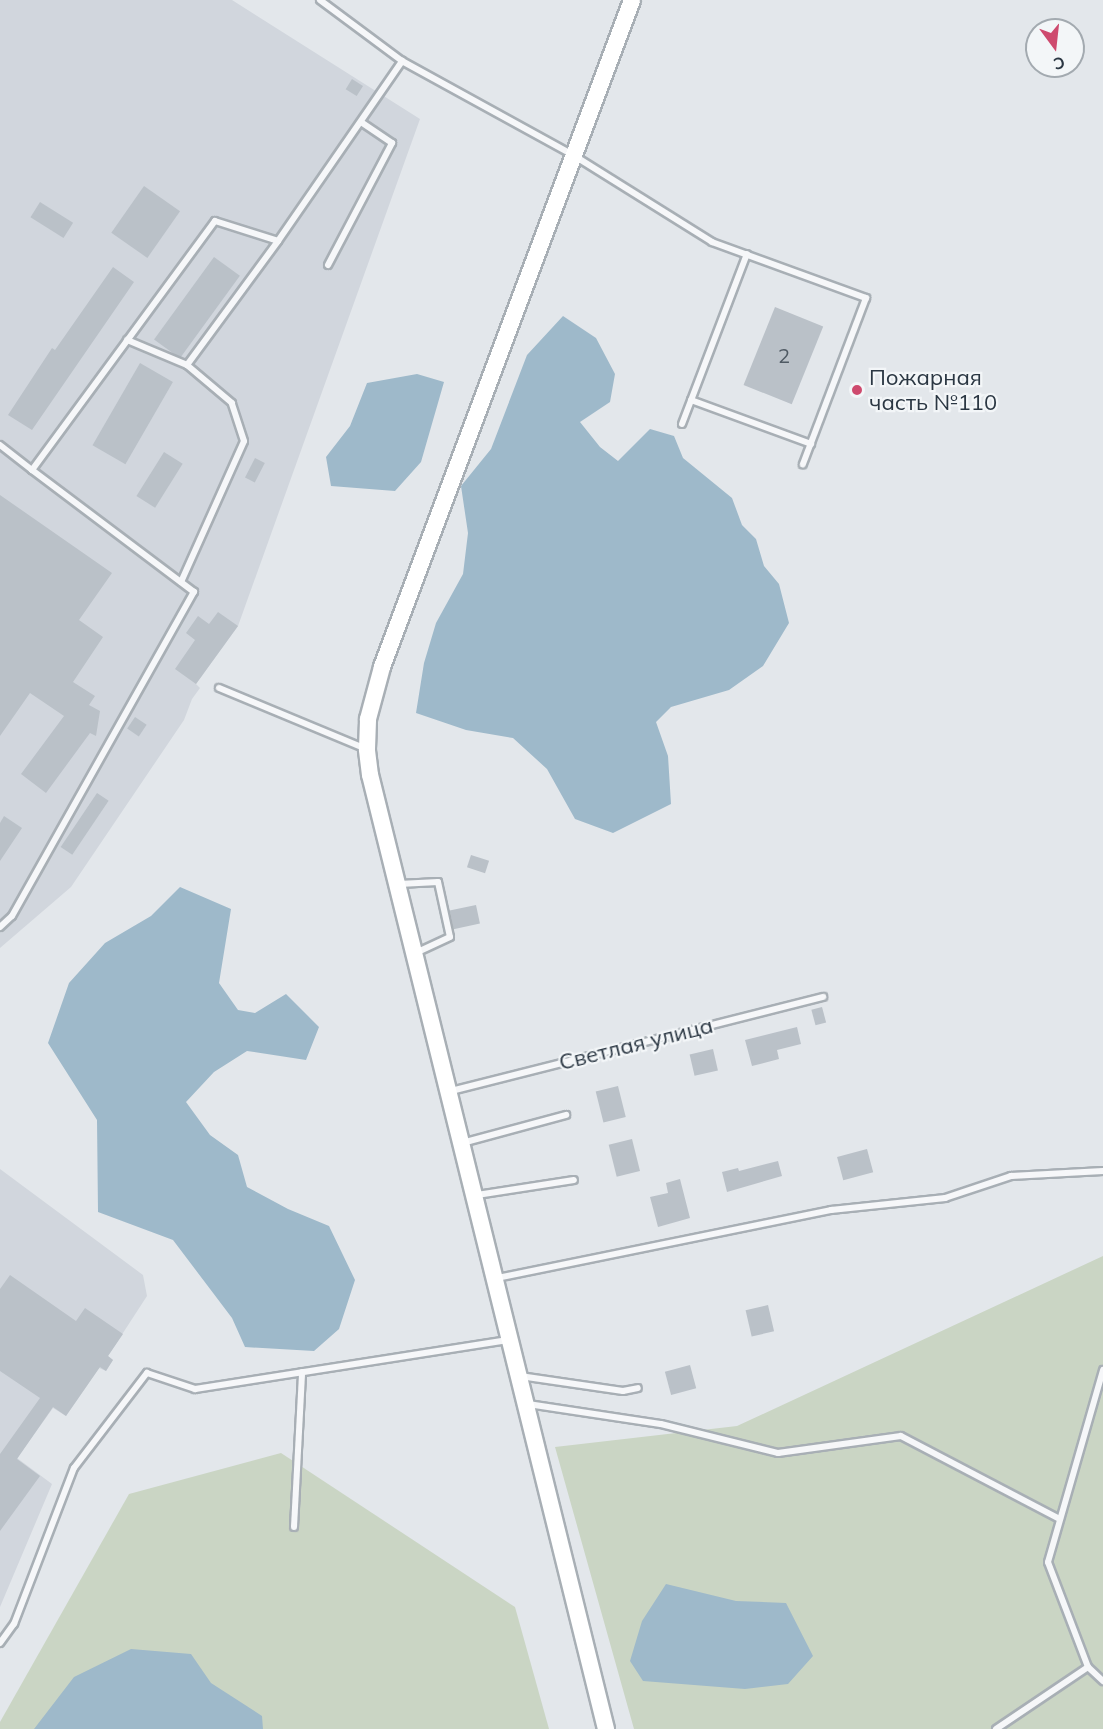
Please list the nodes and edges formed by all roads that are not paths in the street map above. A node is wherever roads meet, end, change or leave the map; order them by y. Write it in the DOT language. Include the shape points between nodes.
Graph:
graph roads {
  1 [pos="320,0"];
  2 [pos="632,0"];
  3 [pos="402,61"];
  4 [pos="361,122"];
  5 [pos="573,155"];
  6 [pos="278,241"];
  7 [pos="747,254"];
  8 [pos="328,265"];
  9 [pos="127,340"];
  10 [pos="187,365"];
  11 [pos="692,400"];
  12 [pos="682,424"];
  13 [pos="811,444"];
  14 [pos="0,445"];
  15 [pos="803,464"];
  16 [pos="32,470"];
  17 [pos="181,582"];
  18 [pos="219,688"];
  19 [pos="367,749"];
  20 [pos="397,884"];
  21 [pos="0,927"];
  22 [pos="414,953"];
  23 [pos="823,997"];
  24 [pos="449,1092"];
  25 [pos="566,1114"];
  26 [pos="461,1143"];
  27 [pos="1103,1170"];
  28 [pos="574,1180"];
  29 [pos="474,1196"];
  30 [pos="494,1278"];
  31 [pos="509,1340"];
  32 [pos="1103,1370"];
  33 [pos="302,1372"];
  34 [pos="518,1376"];
  35 [pos="638,1388"];
  36 [pos="525,1404"];
  37 [pos="1060,1519"];
  38 [pos="294,1527"];
  39 [pos="0,1643"];
  40 [pos="1088,1667"];
  41 [pos="1103,1681"];
  42 [pos="606,1729"];
  43 [pos="996,1729"];
  1 -- 3 [label="lane"];
  2 -- 5 [label="main road"];
  3 -- 4 [label="lane"];
  3 -- 5 [label="lane"];
  4 -- 6 [label="lane"];
  4 -- 8 [label="lane" via="392,143"];
  5 -- 7 [label="lane" via="712,242"];
  5 -- 19 [label="main road" via="382,667 368,719"];
  6 -- 9 [label="lane" via="215,221"];
  6 -- 10 [label="lane"];
  7 -- 11 [label="lane"];
  7 -- 13 [label="lane" via="867,298"];
  9 -- 10 [label="lane"];
  9 -- 16 [label="lane"];
  10 -- 17 [label="lane" via="232,403 244,441"];
  11 -- 12 [label="lane"];
  11 -- 13 [label="lane"];
  13 -- 15 [label="lane"];
  14 -- 16 [label="lane"];
  16 -- 17 [label="lane"];
  17 -- 21 [label="lane" via="194,592 12,916"];
  18 -- 19 [label="lane"];
  19 -- 20 [label="main road"];
  20 -- 22 [label="main road"];
  20 -- 22 [label="lane" via="438,882 450,937"];
  22 -- 24 [label="main road"];
  23 -- 24 [label="lane, Светлая улица"];
  24 -- 26 [label="main road"];
  25 -- 26 [label="lane"];
  26 -- 29 [label="main road"];
  27 -- 30 [label="lane" via="1011,1176 945,1198 831,1210"];
  28 -- 29 [label="lane"];
  29 -- 30 [label="main road"];
  30 -- 31 [label="main road"];
  31 -- 33 [label="lane"];
  31 -- 34 [label="main road"];
  32 -- 37 [label="lane"];
  33 -- 38 [label="lane"];
  33 -- 39 [label="lane" via="195,1389 147,1373 74,1468 14,1624"];
  34 -- 35 [label="lane" via="623,1391"];
  34 -- 36 [label="main road"];
  36 -- 37 [label="lane" via="661,1424 778,1453 901,1436"];
  36 -- 42 [label="main road"];
  37 -- 40 [label="lane" via="1048,1562"];
  40 -- 41 [label="lane"];
  40 -- 43 [label="lane"];
}
